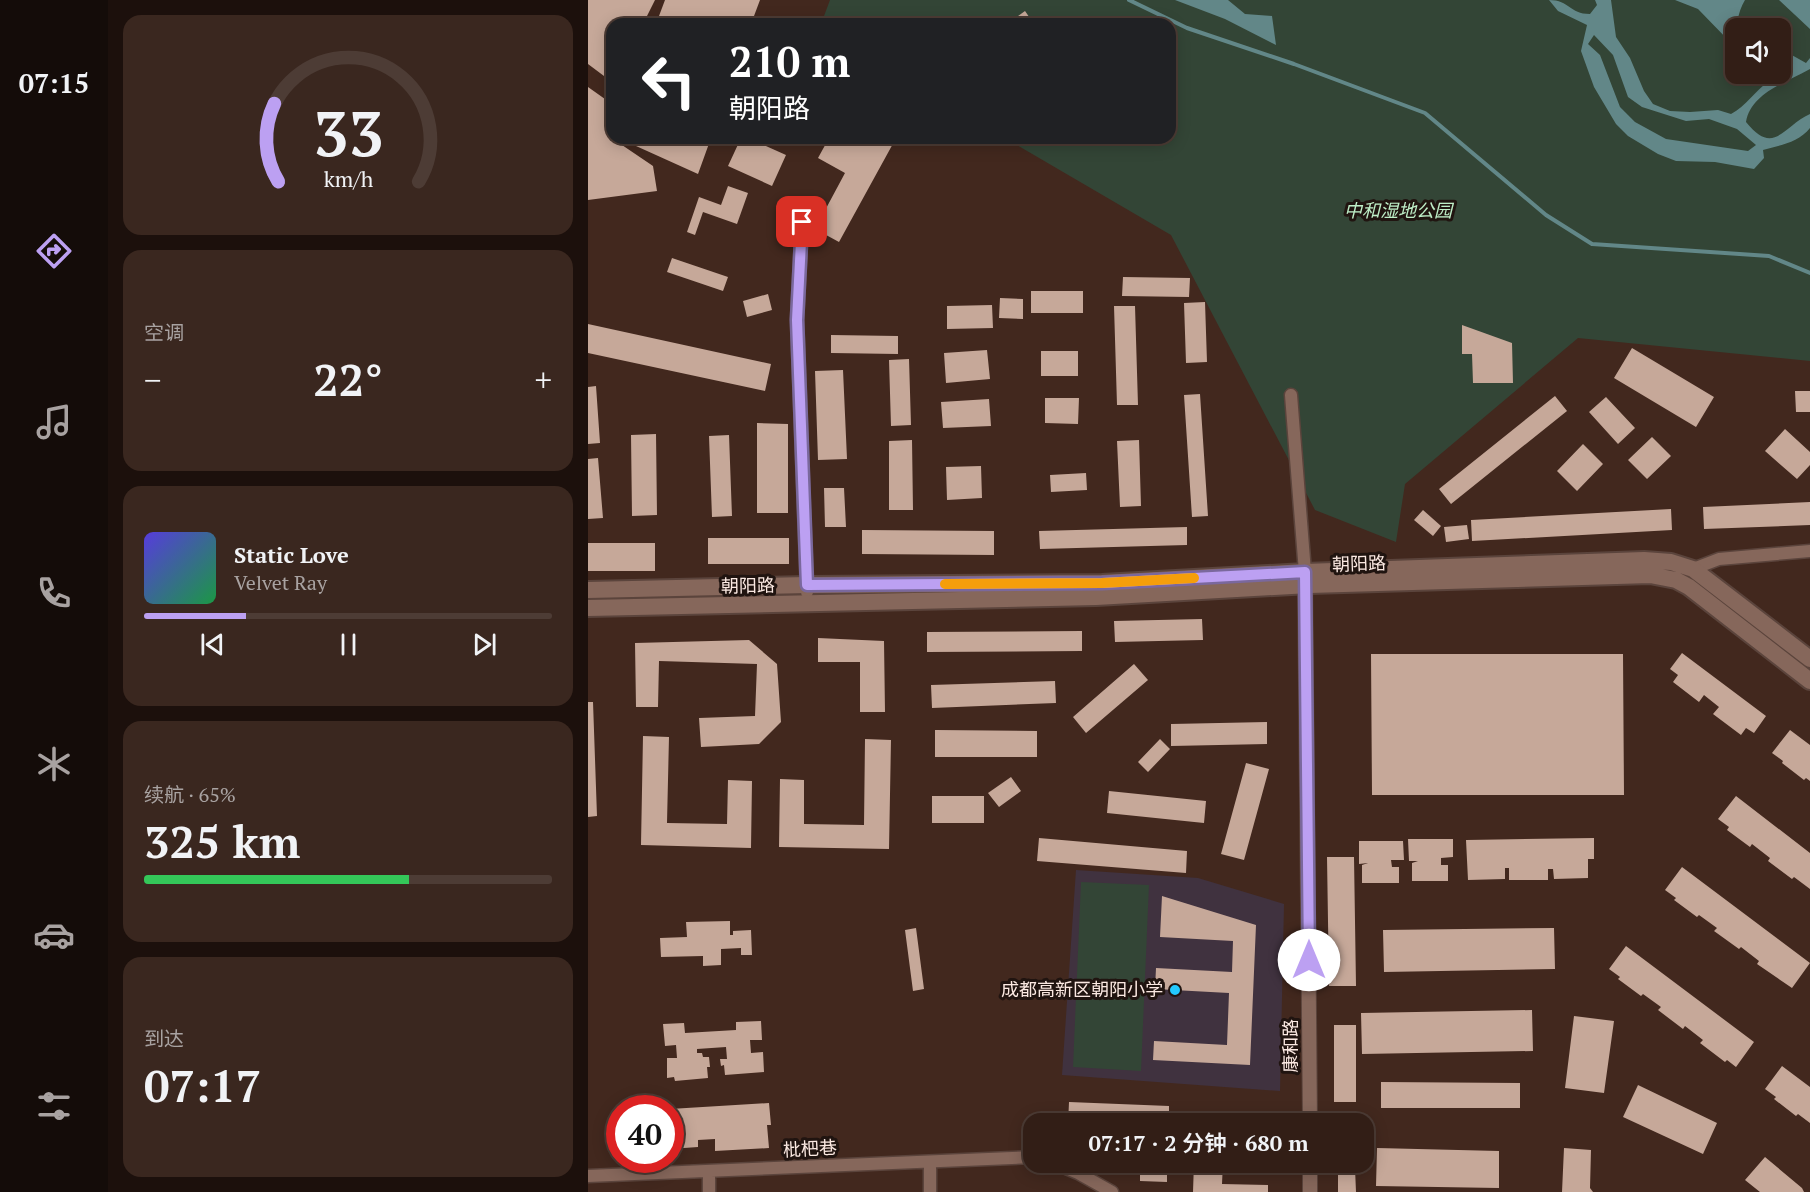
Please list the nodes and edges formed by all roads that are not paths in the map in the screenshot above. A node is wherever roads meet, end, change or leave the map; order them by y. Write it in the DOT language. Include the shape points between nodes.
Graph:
graph roads {
  1 [pos="802,222"];
  2 [pos="1291,395"];
  3 [pos="1810,551"];
  4 [pos="1693,569"];
  5 [pos="1305,579"];
  6 [pos="807,585"];
  7 [pos="588,590"];
  8 [pos="808,605"];
  9 [pos="588,608"];
  10 [pos="1810,658"];
  11 [pos="1810,681"];
  12 [pos="1310,1113"];
  13 [pos="1023,1158"];
  14 [pos="930,1162"];
  15 [pos="708,1172"];
  16 [pos="1078,1173"];
  17 [pos="1310,1173"];
  18 [pos="588,1176"];
  19 [pos="709,1192"];
  20 [pos="930,1192"];
  21 [pos="1112,1192"];
  22 [pos="1310,1192"];
  1 -- 6 [label="street" via="797,320"];
  2 -- 5 [label="street"];
  3 -- 4 [label="street" via="1719,558"];
  4 -- 5 [label="main road, 朝阳路" via="1644,560"];
  4 -- 10 [label="main road"];
  5 -- 6 [label="main road, 朝阳路"];
  5 -- 8 [label="main road, 朝阳路" via="1096,597"];
  5 -- 11 [label="main road, 朝阳路" via="1650,574 1689,587"];
  5 -- 12 [label="street, 康和路"];
  6 -- 7 [label="main road, 朝阳路"];
  6 -- 8 [label="street"];
  8 -- 9 [label="main road, 朝阳路"];
  13 -- 14 [label="street, 枇杷巷"];
  14 -- 15 [label="street, 枇杷巷"];
  14 -- 20 [label="street"];
  15 -- 18 [label="street, 枇杷巷"];
  15 -- 19 [label="street"];
  16 -- 21 [label="street"];
  17 -- 22 [label="street"];
}
